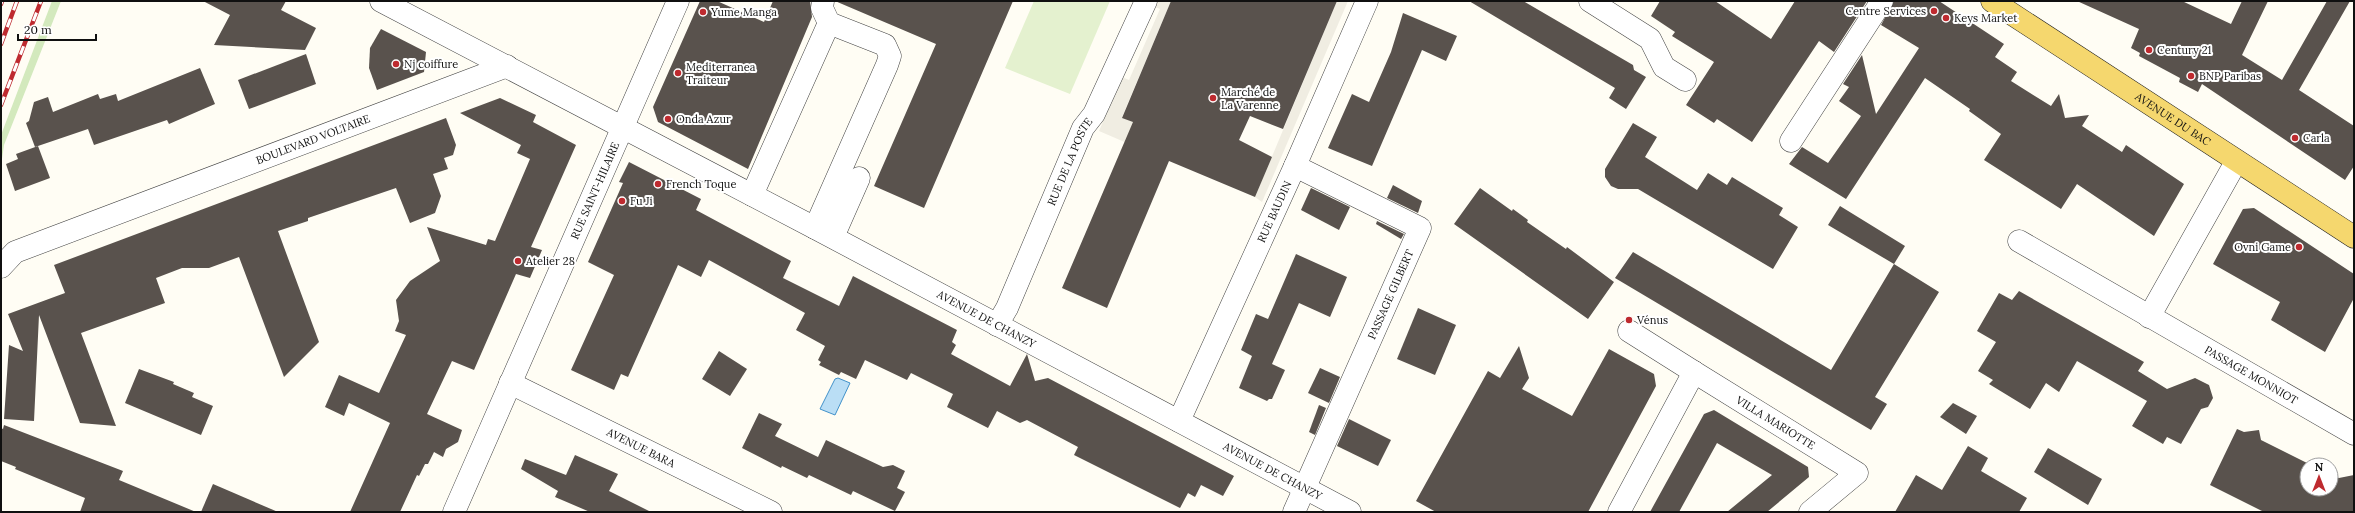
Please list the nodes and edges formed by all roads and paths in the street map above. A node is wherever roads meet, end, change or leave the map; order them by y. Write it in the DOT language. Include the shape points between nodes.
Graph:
graph roads {
  1 [pos="381,1"];
  2 [pos="678,1"];
  3 [pos="823,1"];
  4 [pos="1146,1"];
  5 [pos="1366,1"];
  6 [pos="1590,1"];
  7 [pos="1882,1"];
  8 [pos="1992,1"];
  9 [pos="829,23"];
  10 [pos="506,66"];
  11 [pos="1685,80"];
  12 [pos="623,127"];
  13 [pos="1791,142"];
  14 [pos="2236,162"];
  15 [pos="1295,166"];
  16 [pos="859,178"];
  17 [pos="752,195"];
  18 [pos="824,233"];
  19 [pos="2354,237"];
  20 [pos="2019,241"];
  21 [pos="1,267"];
  22 [pos="2149,317"];
  23 [pos="997,325"];
  24 [pos="1629,332"];
  25 [pos="1694,372"];
  26 [pos="510,383"];
  27 [pos="1179,421"];
  28 [pos="2354,434"];
  29 [pos="1304,488"];
  30 [pos="454,512"];
  31 [pos="771,512"];
  32 [pos="1294,512"];
  33 [pos="1350,512"];
  34 [pos="1619,512"];
  35 [pos="1810,512"];
  1 -- 10 [label="street"];
  2 -- 12 [label="street, RUE SAINT-HILAIRE"];
  3 -- 9 [label="street" via="822,8"];
  4 -- 23 [label="street, RUE DE LA POSTE" via="1094,114 1083,128 1007,308"];
  5 -- 15 [label="street, RUE BAUDIN"];
  6 -- 11 [label="street" via="1650,39 1664,67"];
  7 -- 13 [label="street"];
  8 -- 14 [label="main road, AVENUE DU BAC"];
  9 -- 17 [label="street"];
  9 -- 18 [label="street" via="885,45 890,56"];
  10 -- 12 [label="street"];
  10 -- 21 [label="street, BOULEVARD VOLTAIRE" via="15,252"];
  12 -- 17 [label="street, AVENUE DE CHANZY"];
  12 -- 26 [label="street, RUE SAINT-HILAIRE"];
  14 -- 19 [label="main road, AVENUE DU BAC"];
  14 -- 22 [label="street"];
  15 -- 27 [label="street, RUE BAUDIN"];
  15 -- 29 [label="street, PASSAGE GILBERT" via="1420,228"];
  16 -- 18 [label="street"];
  17 -- 18 [label="street, AVENUE DE CHANZY"];
  18 -- 23 [label="street, AVENUE DE CHANZY"];
  20 -- 22 [label="street, PASSAGE MONNIOT"];
  22 -- 28 [label="street, PASSAGE MONNIOT"];
  23 -- 27 [label="street, AVENUE DE CHANZY"];
  24 -- 25 [label="street, VILLA MARIOTTE"];
  25 -- 34 [label="street"];
  25 -- 35 [label="street, VILLA MARIOTTE" via="1857,473"];
  26 -- 30 [label="street, RUE SAINT-HILAIRE"];
  26 -- 31 [label="street, AVENUE BARA"];
  27 -- 29 [label="street, AVENUE DE CHANZY"];
  29 -- 32 [label="street"];
  29 -- 33 [label="street, AVENUE DE CHANZY"];
}
